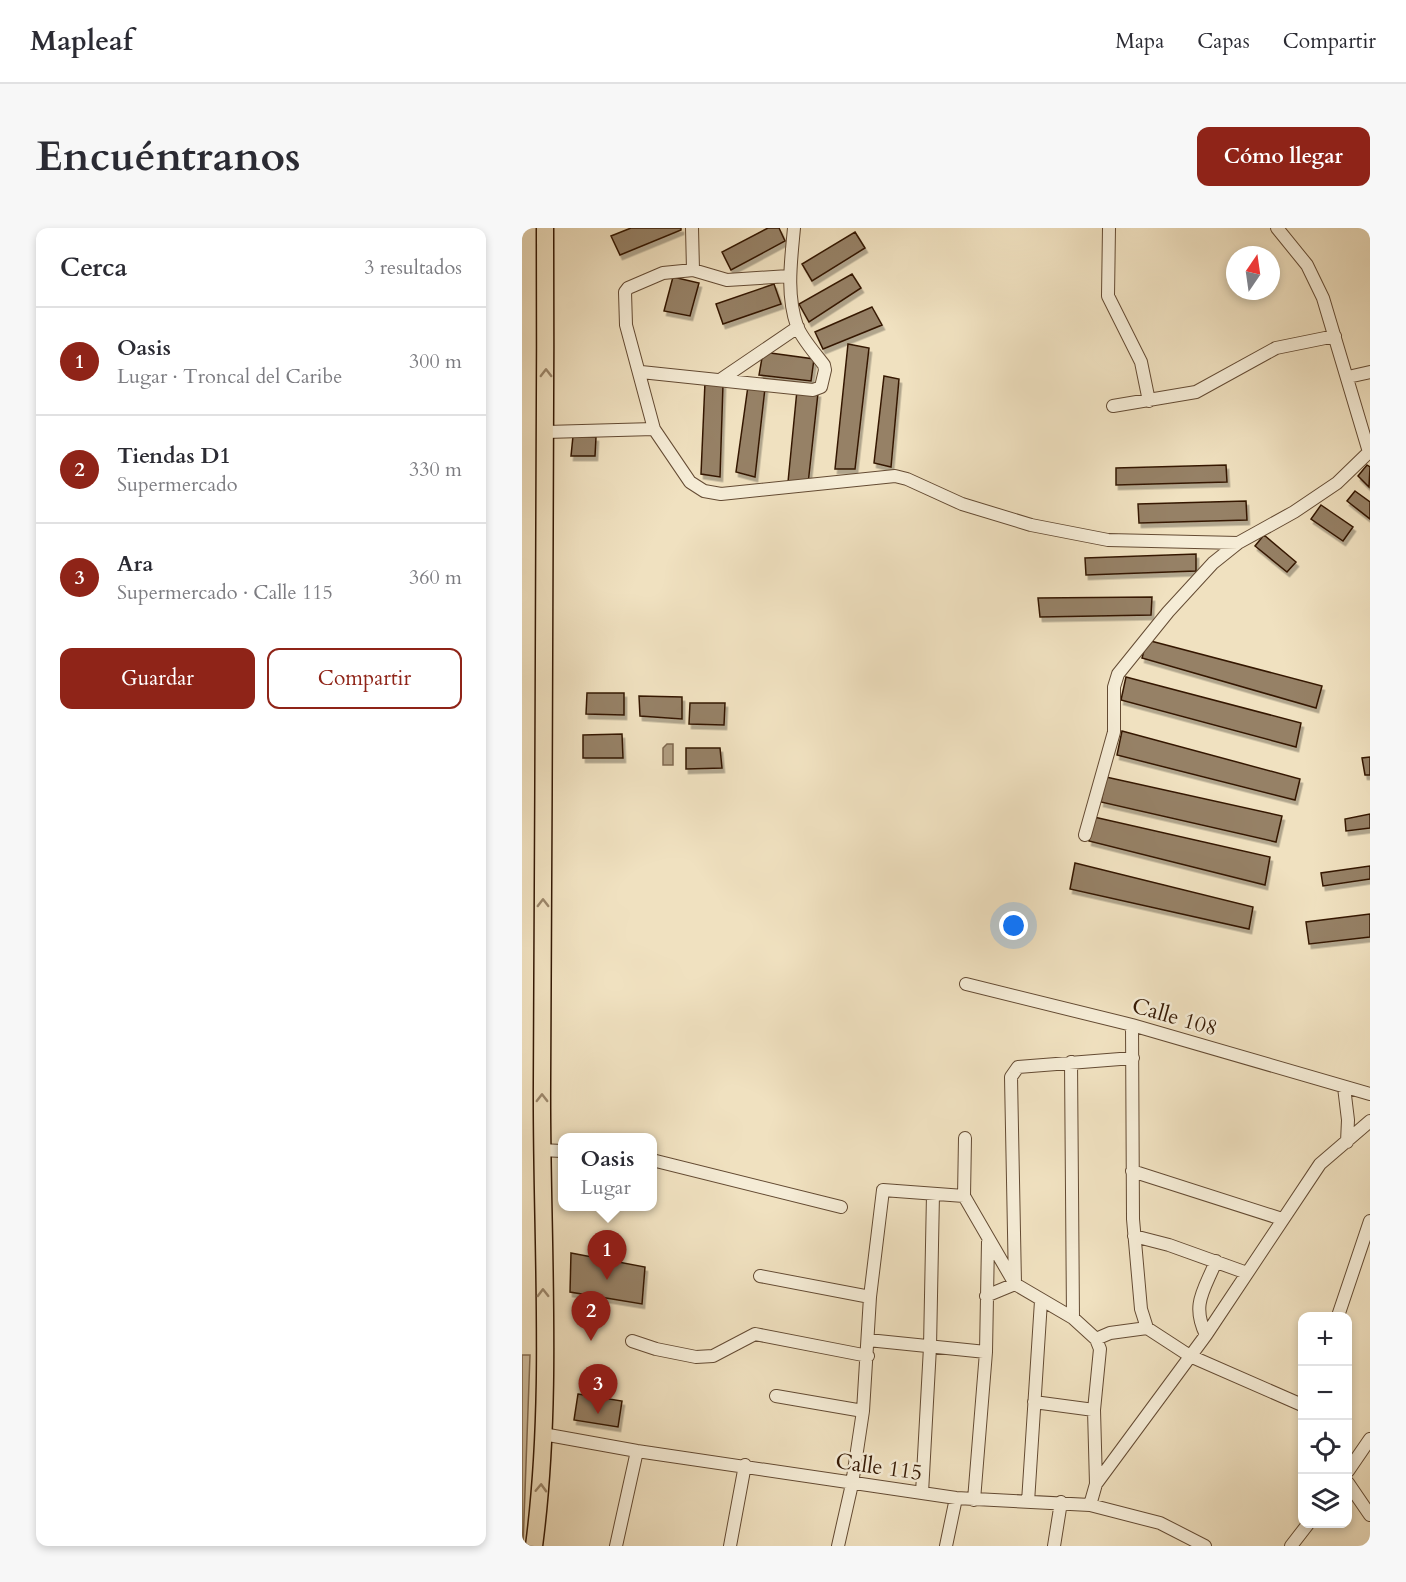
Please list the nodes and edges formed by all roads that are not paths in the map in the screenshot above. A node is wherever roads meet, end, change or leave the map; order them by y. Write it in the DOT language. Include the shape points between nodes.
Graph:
graph roads {
  1 [pos="545,228"];
  2 [pos="692,228"];
  3 [pos="794,228"];
  4 [pos="1109,228"];
  5 [pos="1277,228"];
  6 [pos="693,270"];
  7 [pos="789,276"];
  8 [pos="798,327"];
  9 [pos="1335,336"];
  10 [pos="641,372"];
  11 [pos="1370,372"];
  12 [pos="1348,377"];
  13 [pos="720,380"];
  14 [pos="1149,401"];
  15 [pos="1113,406"];
  16 [pos="654,429"];
  17 [pos="546,432"];
  18 [pos="1238,543"];
  19 [pos="1085,835"];
  20 [pos="966,984"];
  21 [pos="1132,1025"];
  22 [pos="1132,1058"];
  23 [pos="1071,1062"];
  24 [pos="1344,1087"];
  25 [pos="1370,1094"];
  26 [pos="1370,1121"];
  27 [pos="965,1138"];
  28 [pos="1347,1142"];
  29 [pos="542,1150"];
  30 [pos="558,1151"];
  31 [pos="657,1161"];
  32 [pos="1132,1171"];
  33 [pos="933,1194"];
  34 [pos="964,1196"];
  35 [pos="841,1207"];
  36 [pos="1282,1219"];
  37 [pos="1370,1221"];
  38 [pos="1134,1236"];
  39 [pos="988,1242"];
  40 [pos="1216,1261"];
  41 [pos="1247,1273"];
  42 [pos="759,1276"];
  43 [pos="1015,1284"];
  44 [pos="986,1296"];
  45 [pos="870,1297"];
  46 [pos="1041,1301"];
  47 [pos="1340,1312"];
  48 [pos="1073,1318"];
  49 [pos="1148,1328"];
  50 [pos="1206,1335"];
  51 [pos="1096,1339"];
  52 [pos="868,1340"];
  53 [pos="632,1341"];
  54 [pos="930,1347"];
  55 [pos="986,1352"];
  56 [pos="868,1356"];
  57 [pos="1190,1356"];
  58 [pos="776,1396"];
  59 [pos="1034,1402"];
  60 [pos="1298,1402"];
  61 [pos="1094,1410"];
  62 [pos="863,1411"];
  63 [pos="543,1434"];
  64 [pos="1370,1439"];
  65 [pos="637,1451"];
  66 [pos="1352,1464"];
  67 [pos="745,1465"];
  68 [pos="852,1484"];
  69 [pos="1096,1484"];
  70 [pos="1352,1490"];
  71 [pos="922,1493"];
  72 [pos="956,1498"];
  73 [pos="975,1500"];
  74 [pos="1028,1502"];
  75 [pos="1061,1502"];
  76 [pos="1090,1505"];
  77 [pos="1370,1515"];
  78 [pos="1305,1528"];
  79 [pos="534,1546"];
  80 [pos="616,1546"];
  81 [pos="730,1546"];
  82 [pos="838,1546"];
  83 [pos="946,1546"];
  84 [pos="1054,1546"];
  85 [pos="1205,1546"];
  86 [pos="1291,1546"];
  17 -- 1 [label="highway, one-way"];
  2 -- 6 [label="street"];
  3 -- 7 [label="street"];
  4 -- 14 [label="street" via="1108,296 1141,362"];
  5 -- 9 [label="street" via="1307,265"];
  6 -- 7 [label="street" via="727,280"];
  6 -- 10 [label="street" via="663,273 625,292 626,325"];
  7 -- 8 [label="street"];
  8 -- 13 [label="street"];
  8 -- 13 [label="street" via="824,365 823,382 817,390"];
  9 -- 12 [label="street"];
  9 -- 14 [label="street" via="1276,348 1196,392"];
  10 -- 13 [label="street"];
  10 -- 16 [label="street"];
  11 -- 12 [label="street"];
  12 -- 18 [label="street" via="1369,446 1367,456 1304,506"];
  14 -- 15 [label="street"];
  16 -- 17 [label="street"];
  16 -- 18 [label="street" via="690,482 704,491 732,493 901,477 962,504 1042,528 1108,540"];
  29 -- 17 [label="highway, one-way"];
  18 -- 19 [label="street" via="1178,600 1118,674 1114,687 1114,732"];
  20 -- 21 [label="street, Calle 108"];
  21 -- 22 [label="street"];
  21 -- 24 [label="street, Calle 108"];
  22 -- 23 [label="street"];
  22 -- 32 [label="street"];
  23 -- 43 [label="street" via="1018,1067 1011,1077"];
  23 -- 48 [label="street"];
  24 -- 25 [label="street, Calle 108"];
  24 -- 28 [label="street"];
  26 -- 28 [label="street"];
  27 -- 34 [label="street"];
  28 -- 36 [label="street" via="1320,1164"];
  29 -- 30 [label="street"];
  63 -- 29 [label="highway, one-way"];
  31 -- 35 [label="street"];
  32 -- 36 [label="street"];
  32 -- 38 [label="street"];
  33 -- 34 [label="street"];
  33 -- 45 [label="street" via="883,1190"];
  33 -- 54 [label="street"];
  34 -- 39 [label="street"];
  36 -- 41 [label="street"];
  37 -- 47 [label="street"];
  38 -- 40 [label="street"];
  38 -- 49 [label="street" via="1141,1309"];
  39 -- 43 [label="street"];
  39 -- 44 [label="street"];
  40 -- 41 [label="street"];
  40 -- 50 [label="street" via="1198,1308 1198,1319"];
  41 -- 50 [label="street"];
  42 -- 45 [label="street"];
  43 -- 44 [label="street"];
  43 -- 46 [label="street"];
  44 -- 55 [label="street"];
  45 -- 52 [label="street"];
  46 -- 48 [label="street"];
  46 -- 59 [label="street"];
  48 -- 51 [label="street"];
  49 -- 51 [label="street"];
  49 -- 57 [label="street"];
  50 -- 57 [label="street"];
  51 -- 61 [label="street" via="1100,1363"];
  52 -- 54 [label="street"];
  52 -- 56 [label="street"];
  53 -- 56 [label="street" via="696,1357 713,1356 755,1334"];
  54 -- 55 [label="street"];
  54 -- 71 [label="street"];
  55 -- 73 [label="street"];
  56 -- 62 [label="street"];
  57 -- 60 [label="street"];
  57 -- 69 [label="street"];
  58 -- 62 [label="street"];
  59 -- 61 [label="street"];
  59 -- 74 [label="street"];
  61 -- 69 [label="street"];
  62 -- 68 [label="street"];
  63 -- 65 [label="street, Calle 115"];
  79 -- 63 [label="highway, one-way"];
  64 -- 66 [label="street"];
  65 -- 67 [label="street, Calle 115"];
  65 -- 80 [label="street"];
  67 -- 68 [label="street, Calle 115"];
  67 -- 81 [label="street"];
  68 -- 71 [label="street, Calle 115"];
  68 -- 82 [label="street"];
  69 -- 76 [label="street"];
  70 -- 77 [label="street"];
  71 -- 72 [label="street, Calle 115"];
  72 -- 73 [label="street, Calle 115"];
  72 -- 83 [label="street"];
  73 -- 74 [label="street, Calle 115"];
  74 -- 75 [label="street, Calle 115"];
  75 -- 76 [label="street, Calle 115"];
  75 -- 84 [label="street"];
  76 -- 85 [label="street, Calle 115" via="1160,1523"];
  78 -- 86 [label="street"];
}
